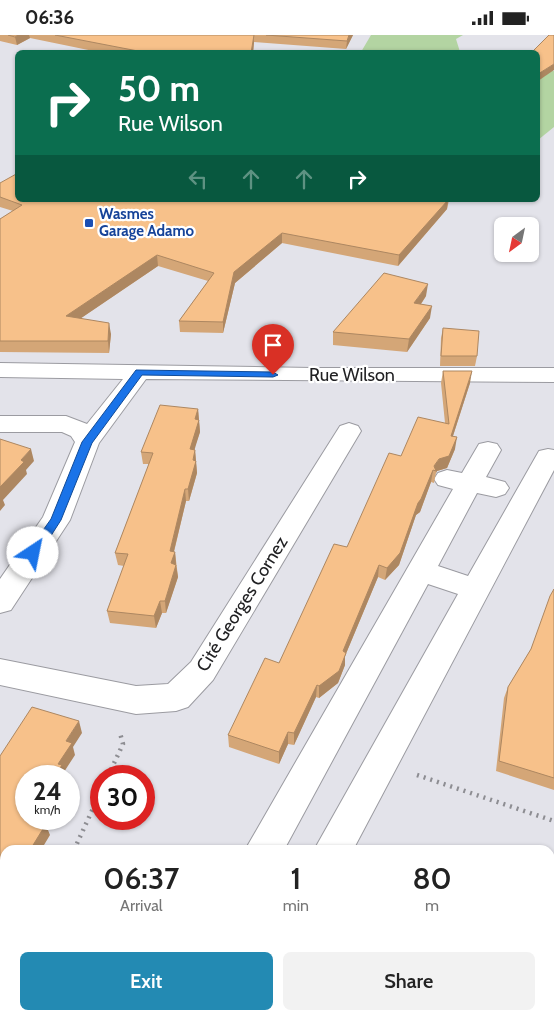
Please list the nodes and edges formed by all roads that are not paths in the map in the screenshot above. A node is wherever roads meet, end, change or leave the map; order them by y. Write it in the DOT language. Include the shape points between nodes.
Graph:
graph roads {
  1 [pos="0,370"];
  2 [pos="139,373"];
  3 [pos="554,375"];
  4 [pos="0,424"];
  5 [pos="349,431"];
  6 [pos="87,442"];
  7 [pos="488,450"];
  8 [pos="548,457"];
  9 [pos="412,576"];
  10 [pos="460,584"];
  11 [pos="0,602"];
  12 [pos="0,672"];
  13 [pos="267,845"];
  14 [pos="336,845"];
  1 -- 2 [label="street, Rue Wilson"];
  2 -- 3 [label="street, Rue Wilson"];
  2 -- 6 [label="street"];
  4 -- 6 [label="street" via="66,424 81,431"];
  5 -- 12 [label="street, Cité Georges Cornez" via="202,671 176,697 136,700"];
  6 -- 11 [label="street" via="56,520"];
  7 -- 9 [label="street" via="471,484"];
  8 -- 14 [label="street"];
  9 -- 10 [label="street"];
  9 -- 13 [label="street" via="341,697"];
}
